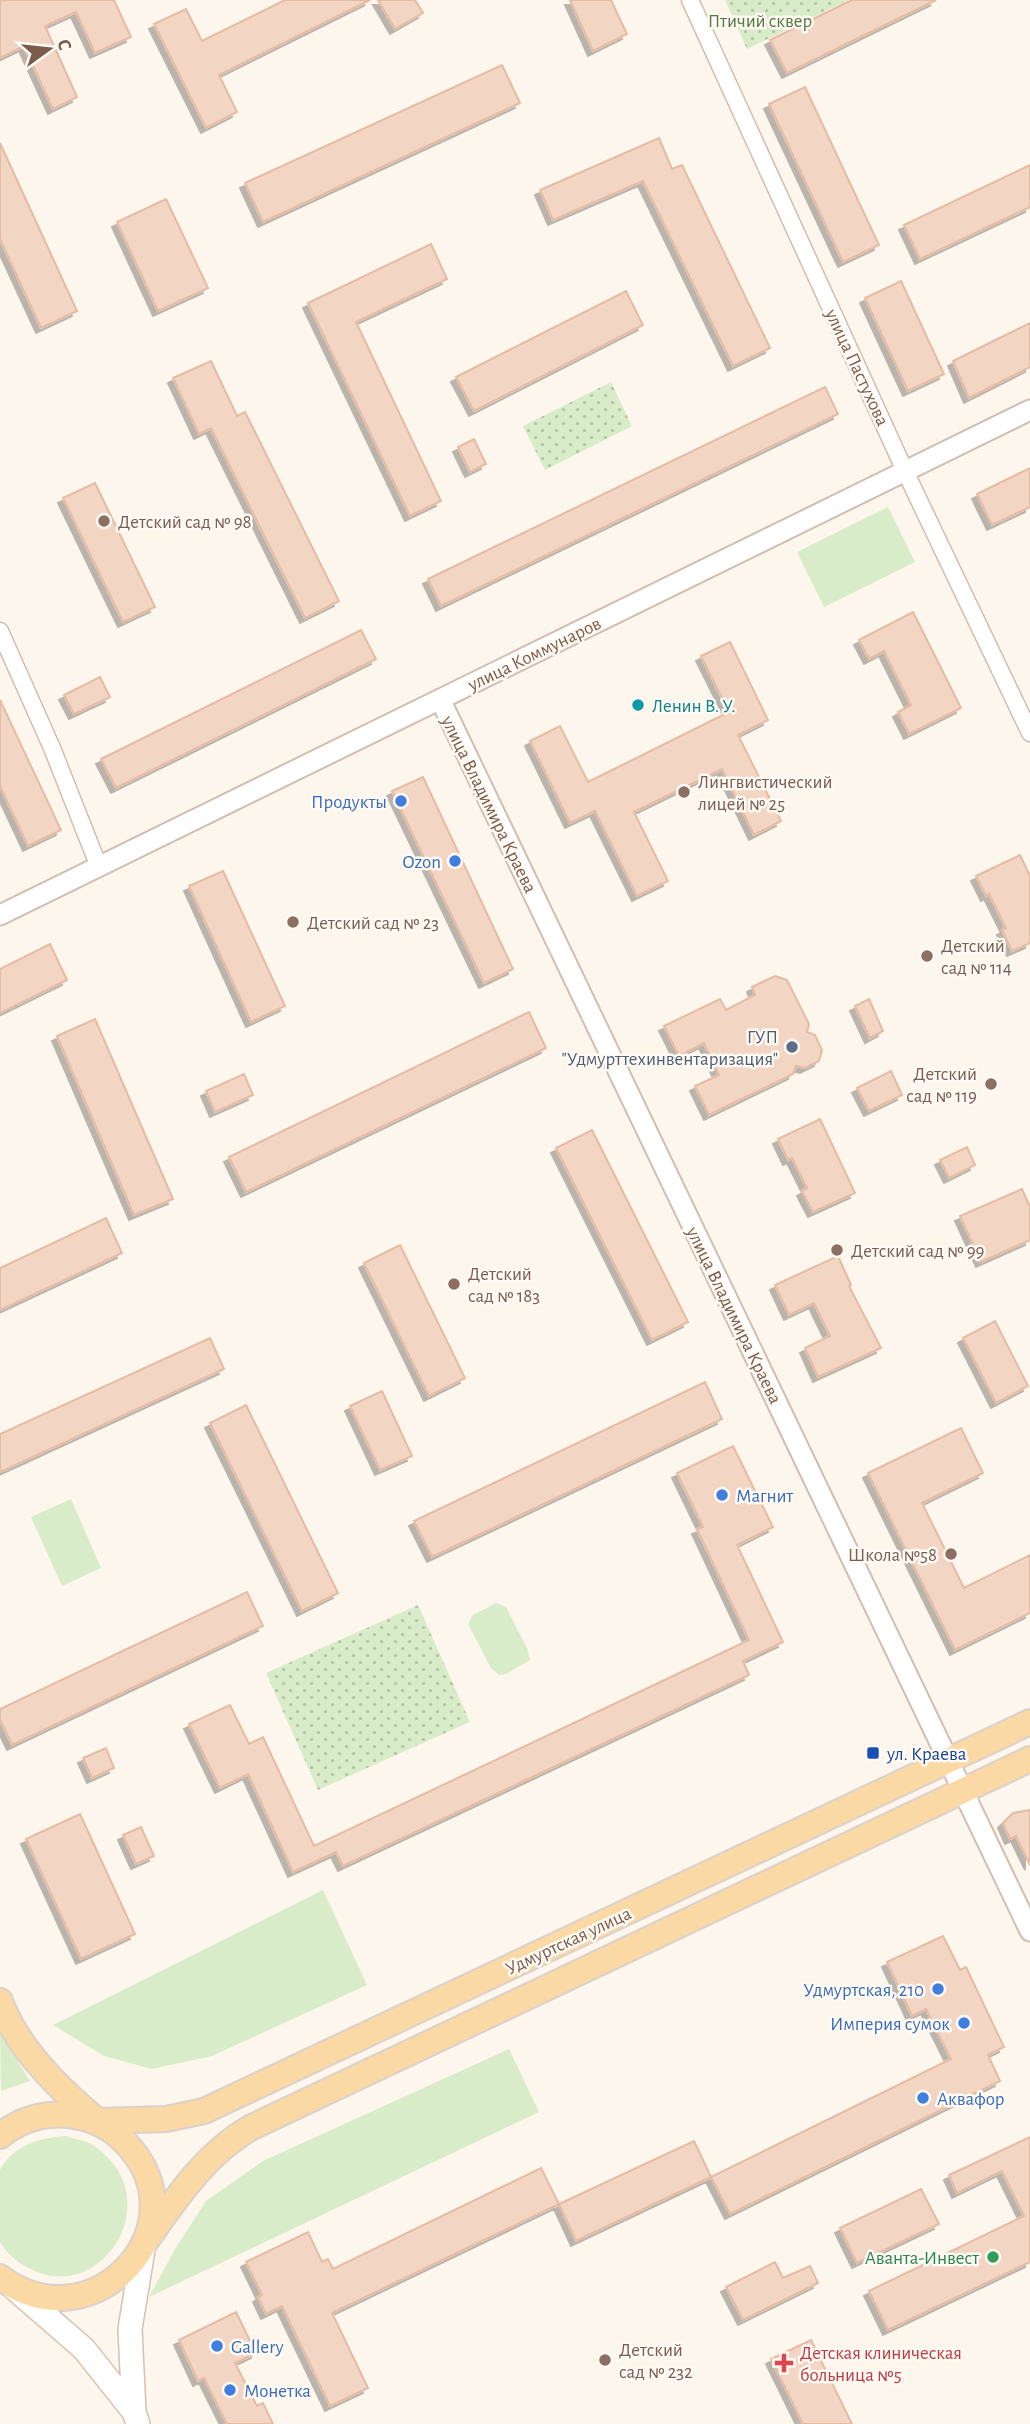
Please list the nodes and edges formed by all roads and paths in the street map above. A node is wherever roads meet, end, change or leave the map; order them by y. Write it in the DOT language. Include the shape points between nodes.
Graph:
graph roads {
  1 [pos="690,0"];
  2 [pos="1030,410"];
  3 [pos="905,471"];
  4 [pos="0,631"];
  5 [pos="440,699"];
  6 [pos="1030,733"];
  7 [pos="99,867"];
  8 [pos="0,915"];
  9 [pos="1030,1722"];
  10 [pos="1030,1759"];
  11 [pos="948,1761"];
  12 [pos="963,1791"];
  13 [pos="1030,1931"];
  14 [pos="0,2001"];
  15 [pos="97,2121"];
  16 [pos="0,2136"];
  17 [pos="144,2244"];
  18 [pos="7,2282"];
  19 [pos="136,2418"];
  1 -- 3 [label="street, улица Пастухова"];
  2 -- 3 [label="street, улица Коммунаров"];
  3 -- 5 [label="street, улица Коммунаров"];
  3 -- 6 [label="street, улица Пастухова"];
  4 -- 7 [label="street"];
  5 -- 7 [label="street, улица Коммунаров"];
  5 -- 11 [label="street, улица Владимира Краева"];
  7 -- 8 [label="street, улица Коммунаров"];
  9 -- 11 [label="main road, Удмуртская улица"];
  10 -- 12 [label="main road, Удмуртская улица"];
  11 -- 12 [label="street, улица Владимира Краева"];
  11 -- 15 [label="main road, Удмуртская улица" via="204,2111 166,2119"];
  12 -- 13 [label="street, улица Владимира Краева"];
  12 -- 17 [label="main road, Удмуртская улица" via="250,2127 189,2182"];
  14 -- 15 [label="main road" via="45,2070"];
  15 -- 16 [label="main road" via="68,2113 39,2115 11,2126"];
  15 -- 17 [label="main road" via="121,2137 147,2178 152,2216"];
  17 -- 18 [label="main road, Удмуртская улица" via="128,2269 103,2288 74,2298 43,2298"];
  17 -- 19 [label="main road" via="130,2329"];
  18 -- 19 [label="main road" via="84,2349"];
}
